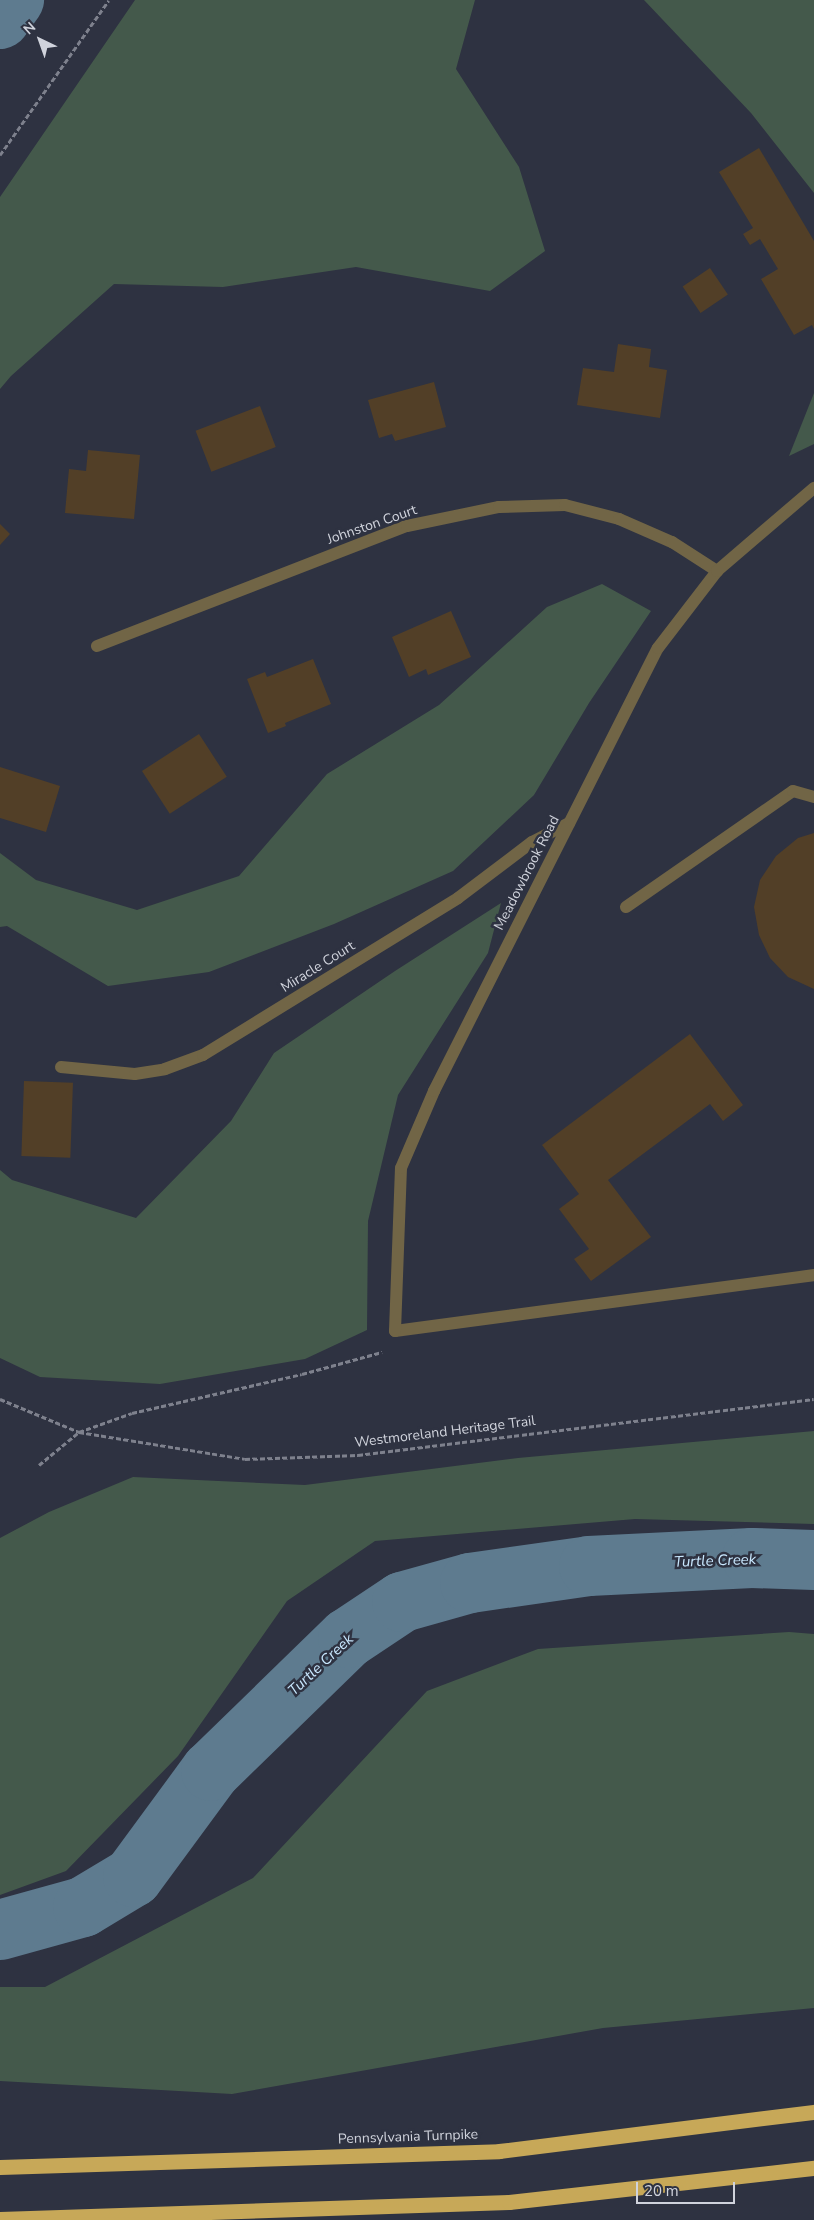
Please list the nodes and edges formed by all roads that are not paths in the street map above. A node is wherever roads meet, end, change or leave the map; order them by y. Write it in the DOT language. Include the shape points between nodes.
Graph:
graph roads {
  1 [pos="814,488"];
  2 [pos="717,571"];
  3 [pos="98,646"];
  4 [pos="814,797"];
  5 [pos="569,823"];
  6 [pos="626,907"];
  7 [pos="61,1067"];
  8 [pos="814,1275"];
  9 [pos="814,2112"];
  10 [pos="0,2167"];
  11 [pos="814,2168"];
  12 [pos="0,2219"];
  1 -- 2 [label="street, Meadowbrook Road"];
  2 -- 3 [label="street, Johnston Court" via="672,542 619,520 565,505 499,507 407,526"];
  2 -- 5 [label="street, Meadowbrook Road" via="658,648"];
  4 -- 6 [label="street" via="793,790"];
  5 -- 7 [label="street, Miracle Court" via="532,842 458,898 203,1055 165,1069 135,1074"];
  5 -- 8 [label="street, Meadowbrook Road" via="434,1091 401,1168 395,1331"];
  9 -- 10 [label="highway, Pennsylvania Turnpike" via="499,2151"];
  11 -- 12 [label="highway" via="509,2202"];
}
